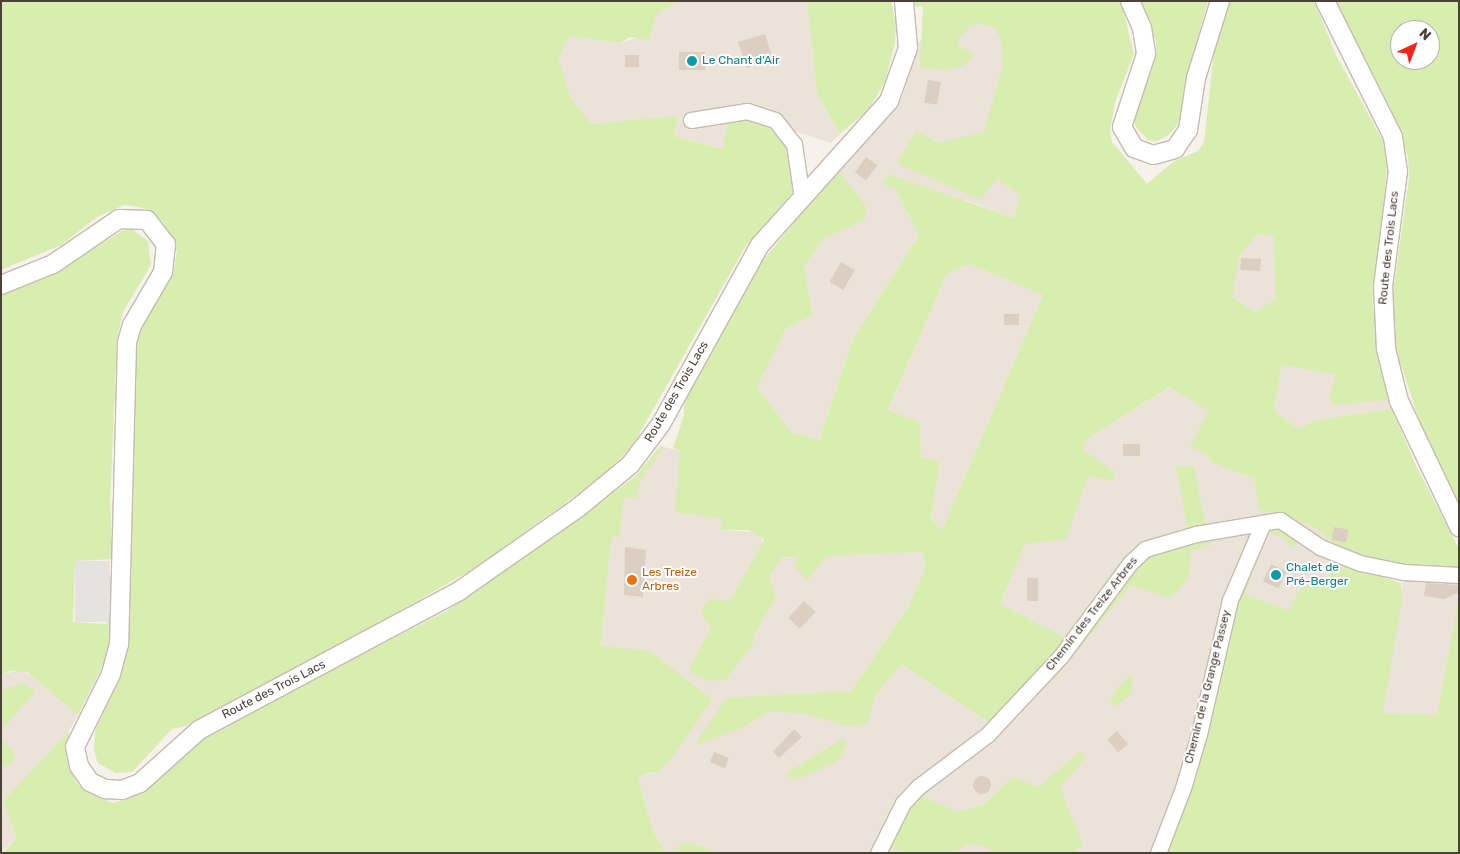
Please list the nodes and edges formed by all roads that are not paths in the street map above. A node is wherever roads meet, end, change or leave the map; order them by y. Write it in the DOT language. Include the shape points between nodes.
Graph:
graph roads {
  1 [pos="904,1"];
  2 [pos="1130,1"];
  3 [pos="1220,1"];
  4 [pos="1324,1"];
  5 [pos="692,120"];
  6 [pos="802,198"];
  7 [pos="1,286"];
  8 [pos="1263,523"];
  9 [pos="1459,527"];
  10 [pos="1459,575"];
  11 [pos="878,853"];
  12 [pos="1158,853"];
  1 -- 6 [label="street, Route des Trois Lacs" via="908,48 896,87 874,121"];
  2 -- 3 [label="street" via="1142,28 1146,54 1122,127 1134,148 1153,155 1175,149 1188,130 1196,78"];
  4 -- 9 [label="street, Route des Trois Lacs" via="1393,137 1398,171 1384,286 1386,349 1399,401"];
  5 -- 6 [label="street" via="747,111 775,120 794,144"];
  6 -- 7 [label="street, Route des Trois Lacs" via="760,245 662,424 618,476 459,591 198,730 140,783 122,790 105,789 90,782 79,766 75,747 111,674 119,644 127,343 132,325 163,272 166,244 147,220 119,218 53,264"];
  8 -- 10 [label="street, Chemin des Treize Arbres" via="1286,522 1320,547 1360,563 1404,572"];
  8 -- 11 [label="street, Chemin des Treize Arbres" via="1196,534 1162,543 1137,556 1061,656 988,734 918,787 904,803"];
  8 -- 12 [label="street, Chemin de la Grange Passey" via="1230,600 1196,743"];
}
